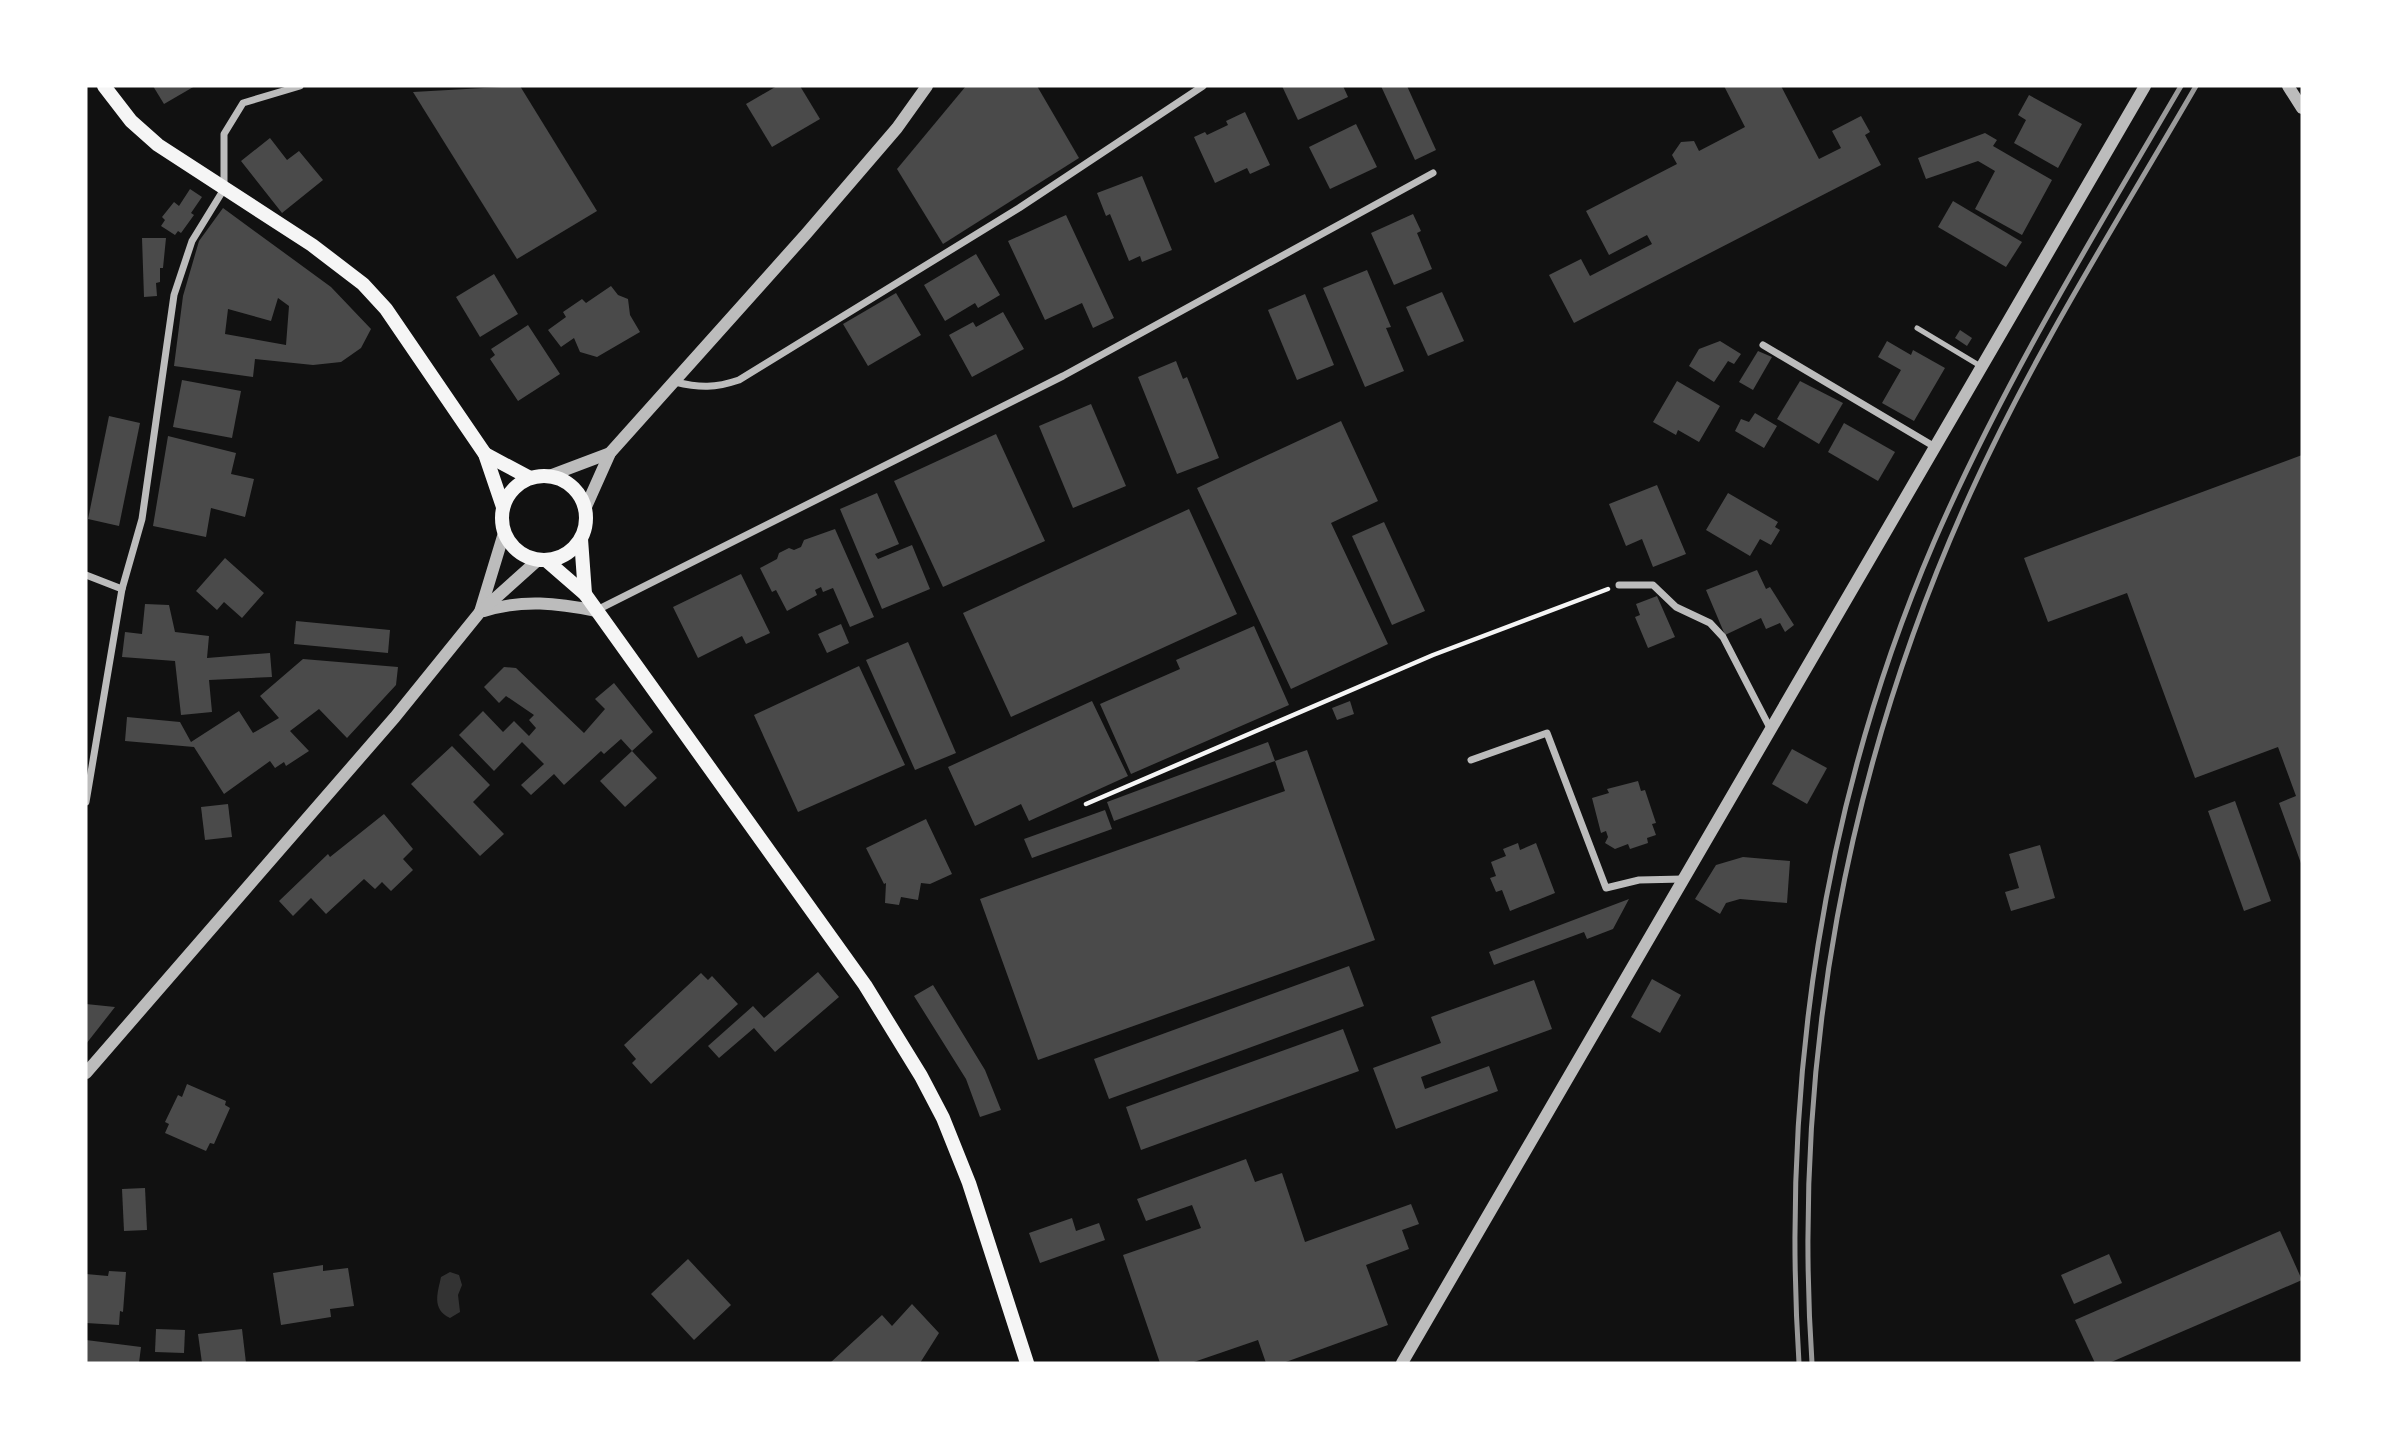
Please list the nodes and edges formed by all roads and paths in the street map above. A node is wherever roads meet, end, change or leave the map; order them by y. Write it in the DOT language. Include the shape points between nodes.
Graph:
graph roads {
  1 [pos="104,86"];
  2 [pos="300,86"];
  3 [pos="927,86"];
  4 [pos="1203,86"];
  5 [pos="2145,86"];
  6 [pos="2288,86"];
  7 [pos="2302,108"];
  8 [pos="1433,173"];
  9 [pos="224,189"];
  10 [pos="1917,328"];
  11 [pos="1763,345"];
  12 [pos="1982,367"];
  13 [pos="675,382"];
  14 [pos="1935,447"];
  15 [pos="610,453"];
  16 [pos="485,454"];
  17 [pos="549,476"];
  18 [pos="530,478"];
  19 [pos="503,507"];
  20 [pos="585,509"];
  21 [pos="504,533"];
  22 [pos="581,539"];
  23 [pos="542,560"];
  24 [pos="86,575"];
  25 [pos="1619,585"];
  26 [pos="122,589"];
  27 [pos="585,594"];
  28 [pos="597,611"];
  29 [pos="480,612"];
  30 [pos="1770,728"];
  31 [pos="1471,760"];
  32 [pos="86,802"];
  33 [pos="1086,804"];
  34 [pos="1684,879"];
  35 [pos="86,1073"];
  36 [pos="1027,1363"];
  37 [pos="1402,1363"];
  1 -- 9 [label="main road" via="131,121 158,145"];
  2 -- 9 [label="street" via="243,103 224,134"];
  3 -- 13 [label="street" via="897,128"];
  4 -- 13 [label="street" via="1019,208 739,380 700,388"];
  5 -- 12 [label="street"];
  6 -- 7 [label="street"];
  8 -- 28 [label="street" via="1063,376"];
  9 -- 16 [label="main road" via="363,284 386,309"];
  9 -- 26 [label="street" via="192,241 174,295 142,519"];
  10 -- 12 [label="lane"];
  11 -- 14 [label="street"];
  12 -- 14 [label="street"];
  13 -- 15 [label="street"];
  14 -- 30 [label="street"];
  15 -- 17 [label="street"];
  15 -- 20 [label="street"];
  16 -- 18 [label="main road"];
  16 -- 19 [label="main road"];
  17 -- 18 [label="main road"];
  17 -- 20 [label="main road" via="573,487"];
  18 -- 19 [label="main road" via="509,494"];
  19 -- 21 [label="main road"];
  20 -- 22 [label="main road"];
  21 -- 23 [label="main road" via="517,551"];
  21 -- 29 [label="street"];
  22 -- 23 [label="main road" via="572,550"];
  22 -- 27 [label="main road"];
  23 -- 27 [label="main road"];
  23 -- 29 [label="street"];
  24 -- 26 [label="street"];
  25 -- 30 [label="street" via="1653,585 1676,607 1710,623 1723,638"];
  25 -- 33 [label="path" via="1433,655"];
  26 -- 32 [label="street"];
  27 -- 28 [label="main road"];
  28 -- 29 [label="street" via="535,602"];
  28 -- 36 [label="main road" via="865,985 921,1076 969,1183"];
  29 -- 35 [label="street" via="395,717"];
  30 -- 34 [label="street"];
  31 -- 34 [label="street" via="1547,733 1606,888 1639,880"];
  34 -- 37 [label="street"];
}
